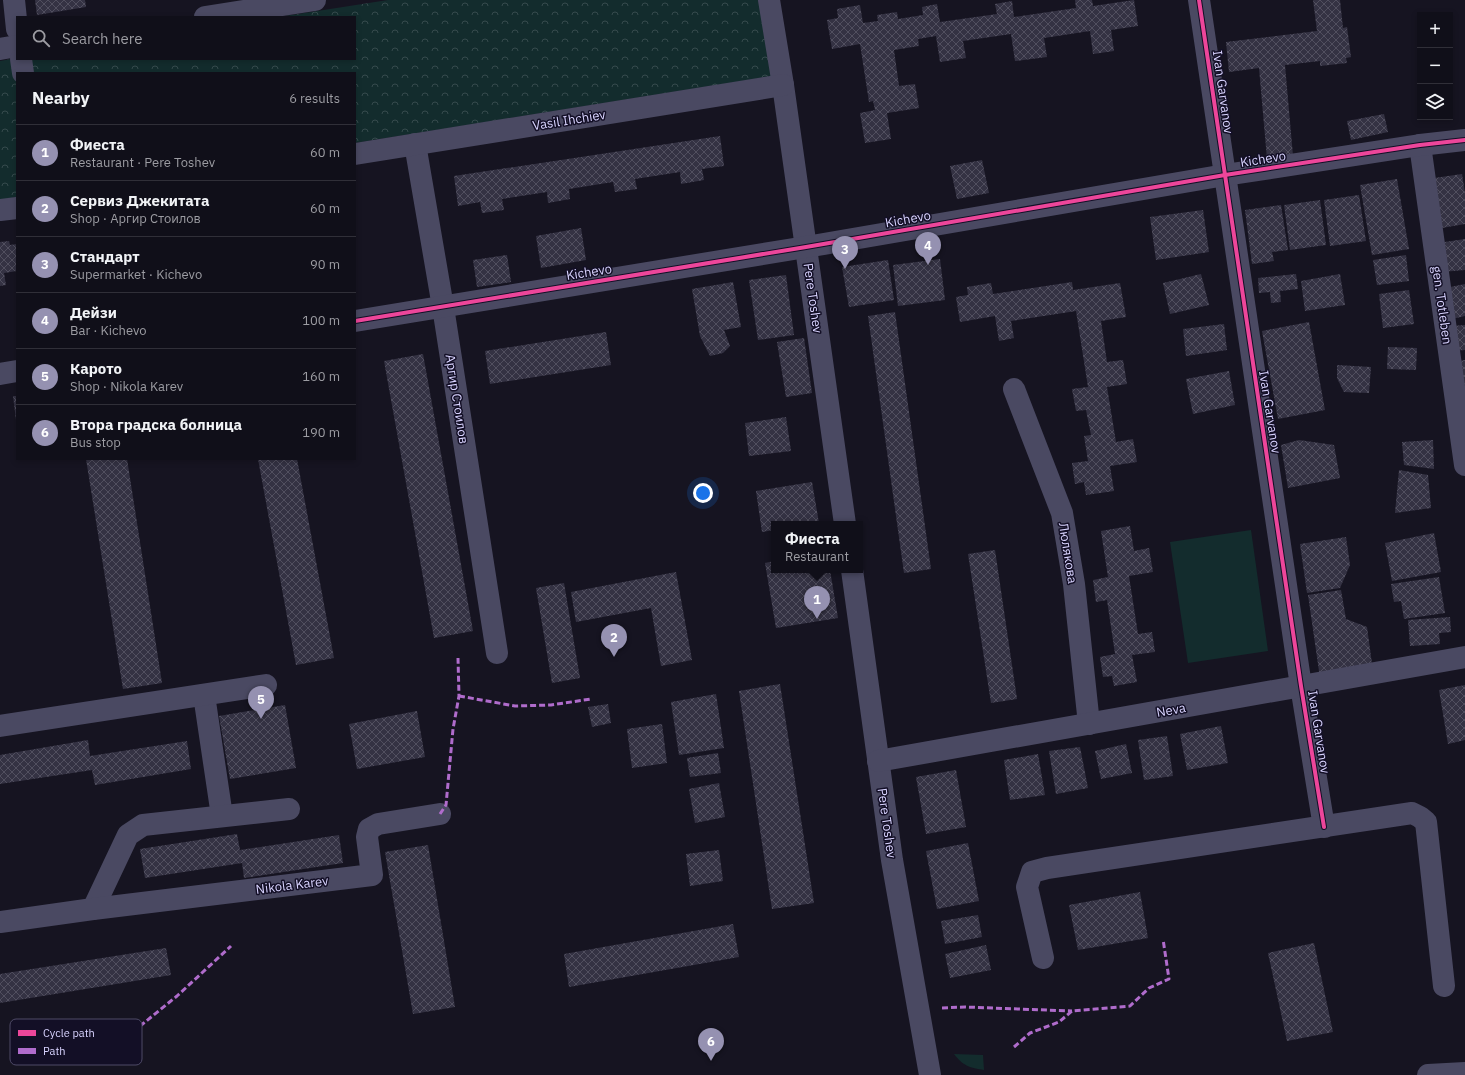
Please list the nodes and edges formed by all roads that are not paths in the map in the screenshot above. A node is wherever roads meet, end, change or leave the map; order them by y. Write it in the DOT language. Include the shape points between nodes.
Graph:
graph roads {
  1 [pos="14,0"];
  2 [pos="315,0"];
  3 [pos="769,0"];
  4 [pos="1199,0"];
  5 [pos="211,16"];
  6 [pos="16,19"];
  7 [pos="16,46"];
  8 [pos="0,49"];
  9 [pos="21,60"];
  10 [pos="23,72"];
  11 [pos="783,85"];
  12 [pos="1465,140"];
  13 [pos="415,144"];
  14 [pos="1420,145"];
  15 [pos="356,154"];
  16 [pos="1225,175"];
  17 [pos="16,208"];
  18 [pos="0,210"];
  19 [pos="806,247"];
  20 [pos="442,307"];
  21 [pos="356,321"];
  22 [pos="16,371"];
  23 [pos="0,374"];
  24 [pos="1014,389"];
  25 [pos="1465,465"];
  26 [pos="846,521"];
  27 [pos="852,573"];
  28 [pos="497,653"];
  29 [pos="1465,657"];
  30 [pos="266,685"];
  31 [pos="1301,686"];
  32 [pos="204,695"];
  33 [pos="1089,724"];
  34 [pos="0,726"];
  35 [pos="878,761"];
  36 [pos="288,809"];
  37 [pos="440,814"];
  38 [pos="222,816"];
  39 [pos="1324,827"];
  40 [pos="93,909"];
  41 [pos="0,922"];
  42 [pos="1043,958"];
  43 [pos="1444,986"];
  44 [pos="1465,1073"];
  45 [pos="930,1075"];
  46 [pos="1428,1075"];
  1 -- 6 [label="street"];
  2 -- 5 [label="street"];
  3 -- 11 [label="street, Pere Toshev"];
  4 -- 16 [label="street, Ivan Garvanov"];
  7 -- 8 [label="street"];
  9 -- 10 [label="street"];
  11 -- 13 [label="street, Vasil Ihchiev"];
  11 -- 19 [label="street, Pere Toshev"];
  12 -- 14 [label="street, Kichevo"];
  13 -- 15 [label="street, Vasil Ihchiev"];
  13 -- 20 [label="street, Аргир Стоилов"];
  14 -- 16 [label="street, Kichevo"];
  14 -- 25 [label="street, gen. Totleben"];
  16 -- 19 [label="street, Kichevo"];
  16 -- 31 [label="street, Ivan Garvanov"];
  17 -- 18 [label="street"];
  19 -- 20 [label="street, Kichevo"];
  19 -- 26 [label="street, Pere Toshev"];
  20 -- 21 [label="street, Kichevo"];
  20 -- 28 [label="street, Аргир Стоилов"];
  22 -- 23 [label="street"];
  24 -- 33 [label="street, Люлякова" via="1062,513 1074,584"];
  27 -- 35 [label="street, Pere Toshev"];
  29 -- 31 [label="street, Neva"];
  30 -- 32 [label="street"];
  31 -- 33 [label="street, Neva"];
  31 -- 39 [label="street, Ivan Garvanov"];
  32 -- 34 [label="street"];
  32 -- 38 [label="street"];
  33 -- 35 [label="street, Neva"];
  35 -- 45 [label="street, Pere Toshev" via="892,860"];
  36 -- 38 [label="street"];
  37 -- 40 [label="street, Nikola Karev" via="378,824 369,829 367,837 372,875"];
  38 -- 40 [label="street" via="143,825 128,835"];
  39 -- 42 [label="street" via="1032,872 1027,887"];
  39 -- 43 [label="street" via="1412,813 1426,822"];
  40 -- 41 [label="street, Nikola Karev"];
  44 -- 46 [label="street"];
}
